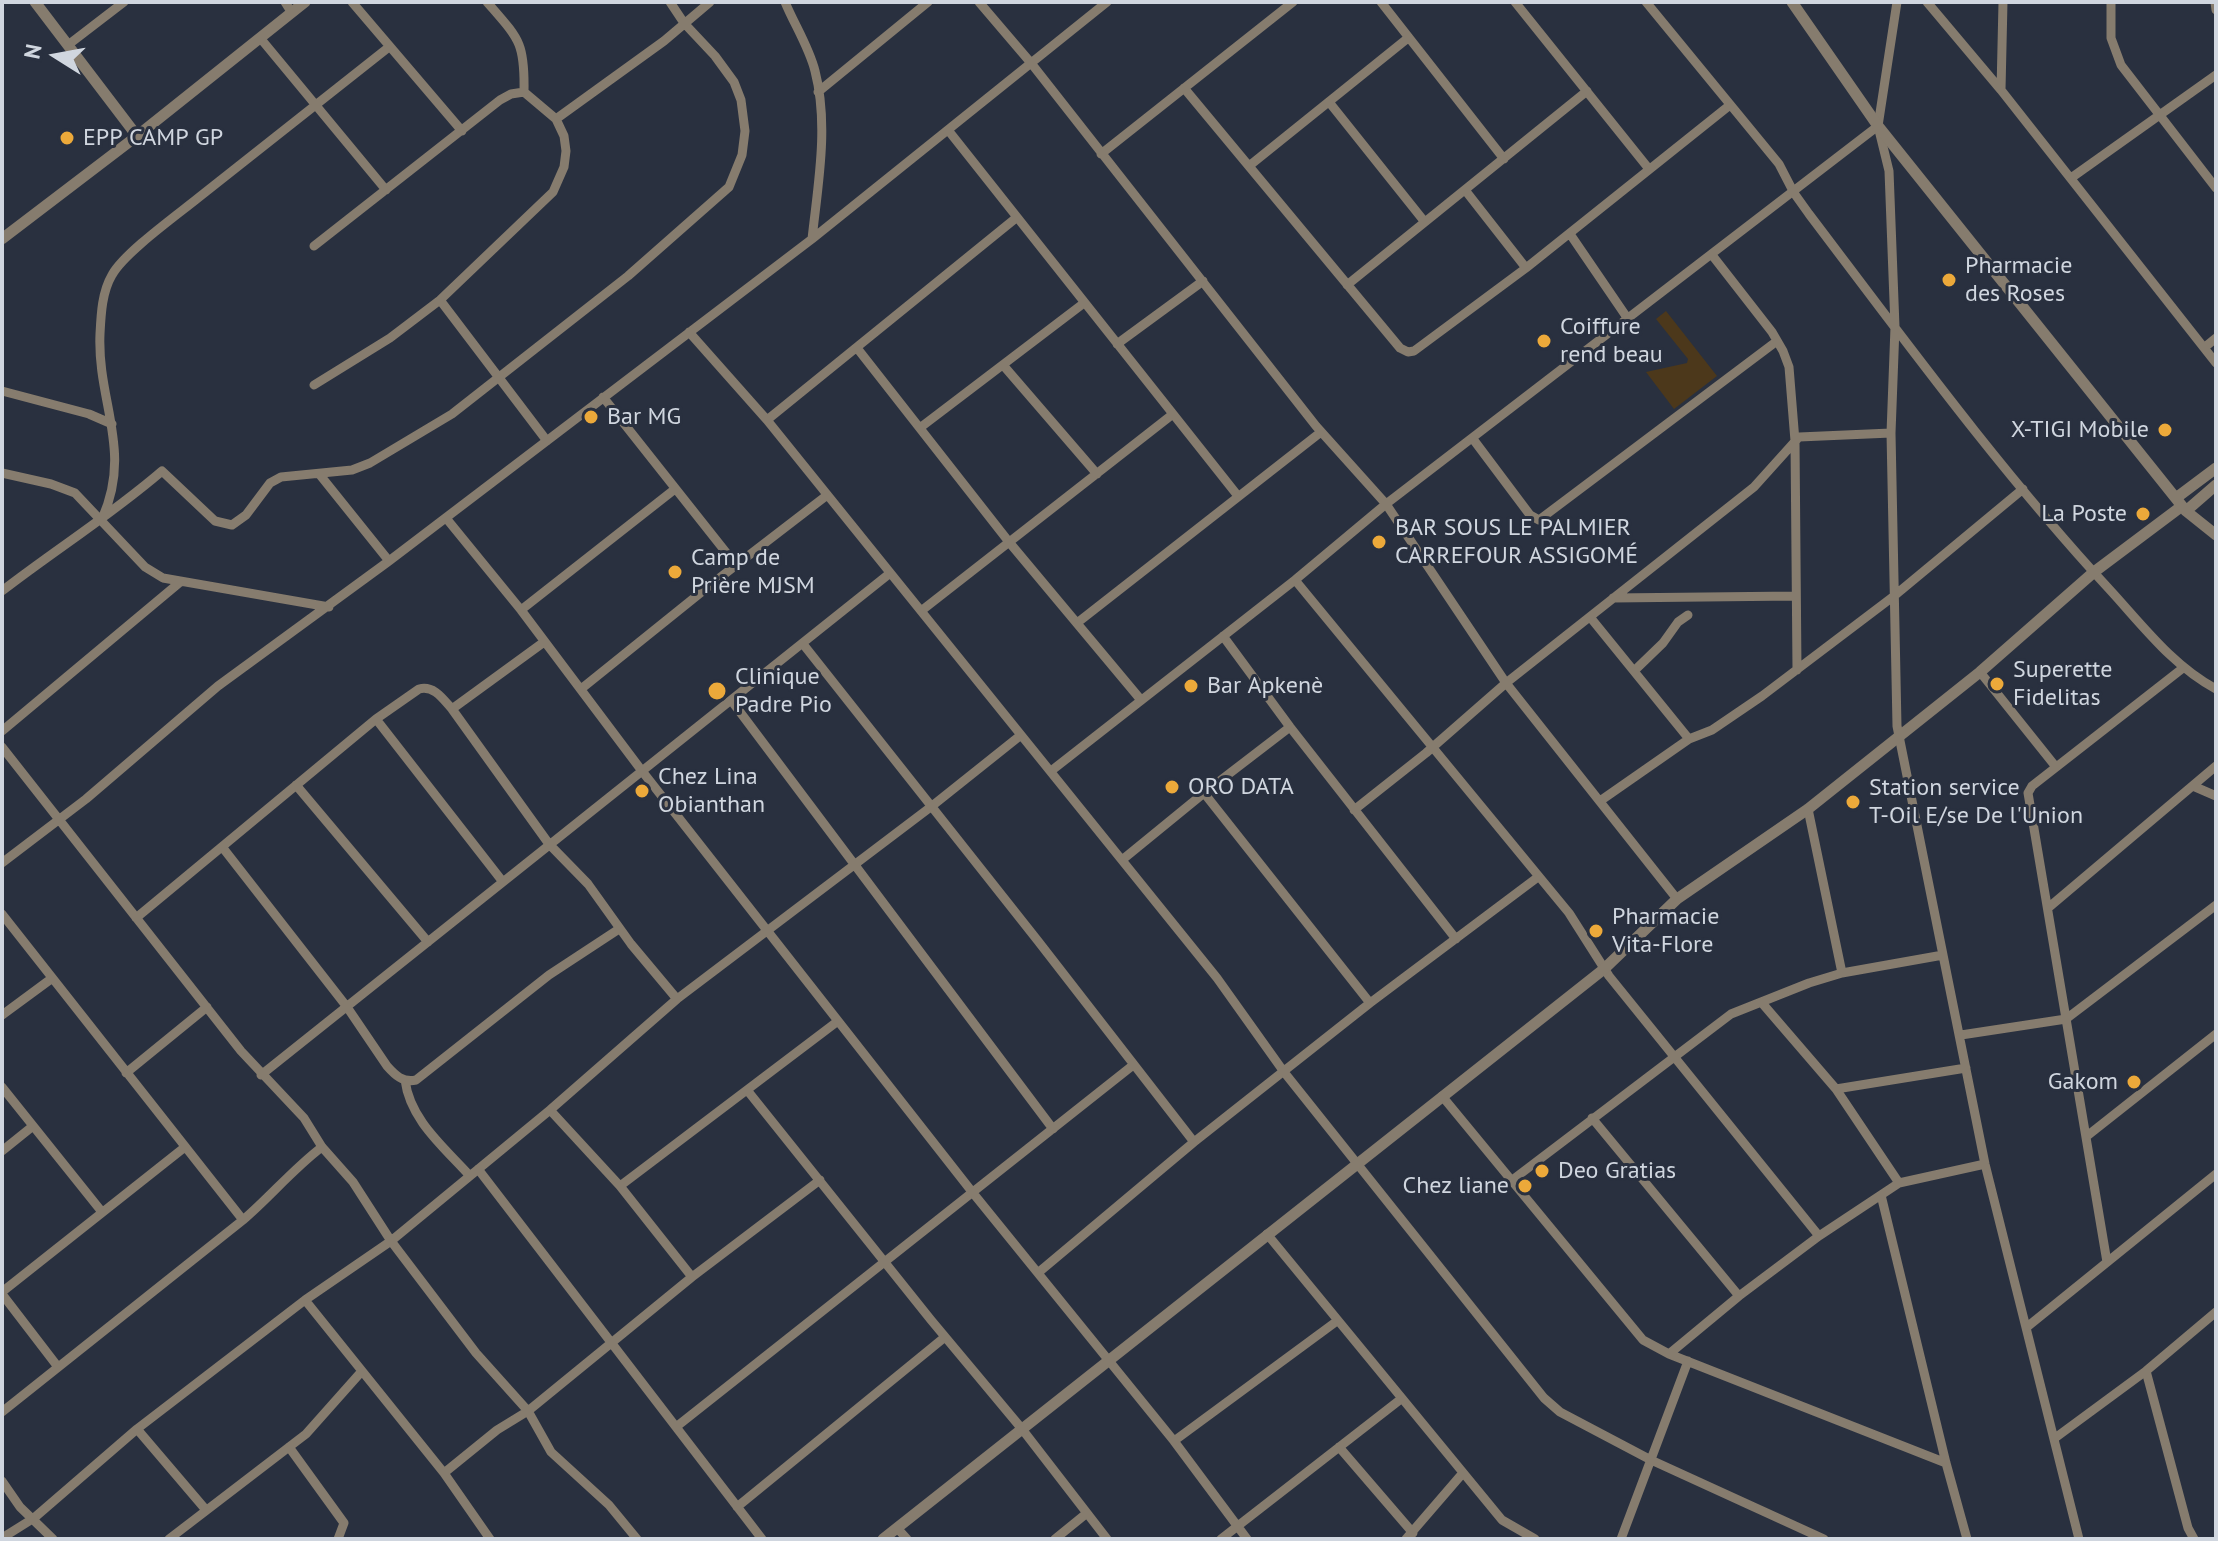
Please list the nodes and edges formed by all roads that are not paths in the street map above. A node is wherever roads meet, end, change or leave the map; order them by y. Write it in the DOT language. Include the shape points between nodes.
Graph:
graph roads {
  1 [pos="35,2"];
  2 [pos="124,2"];
  3 [pos="285,2"];
  4 [pos="305,2"];
  5 [pos="352,2"];
  6 [pos="487,2"];
  7 [pos="670,2"];
  8 [pos="710,2"];
  9 [pos="785,2"];
  10 [pos="928,2"];
  11 [pos="979,2"];
  12 [pos="1107,2"];
  13 [pos="1293,2"];
  14 [pos="1381,2"];
  15 [pos="1515,2"];
  16 [pos="1646,2"];
  17 [pos="1792,2"];
  18 [pos="1897,2"];
  19 [pos="1927,2"];
  20 [pos="2003,2"];
  21 [pos="2111,2"];
  22 [pos="2215,2"];
  23 [pos="2216,10"];
  24 [pos="292,13"];
  25 [pos="684,23"];
  26 [pos="1408,38"];
  27 [pos="261,39"];
  28 [pos="68,45"];
  29 [pos="389,47"];
  30 [pos="1031,63"];
  31 [pos="2216,75"];
  32 [pos="1184,88"];
  33 [pos="2001,90"];
  34 [pos="1587,91"];
  35 [pos="524,92"];
  36 [pos="818,92"];
  37 [pos="1329,102"];
  38 [pos="1730,105"];
  39 [pos="314,106"];
  40 [pos="2159,116"];
  41 [pos="556,119"];
  42 [pos="1878,126"];
  43 [pos="948,130"];
  44 [pos="462,131"];
  45 [pos="137,136"];
  46 [pos="1101,154"];
  47 [pos="1504,159"];
  48 [pos="1249,166"];
  49 [pos="1649,169"];
  50 [pos="2071,178"];
  51 [pos="2216,188"];
  52 [pos="386,190"];
  53 [pos="1465,190"];
  54 [pos="1794,193"];
  55 [pos="1016,218"];
  56 [pos="1424,221"];
  57 [pos="1570,234"];
  58 [pos="2,239"];
  59 [pos="812,239"];
  60 [pos="314,246"];
  61 [pos="1712,255"];
  62 [pos="1526,268"];
  63 [pos="1203,281"];
  64 [pos="1347,285"];
  65 [pos="440,300"];
  66 [pos="1084,303"];
  67 [pos="1628,319"];
  68 [pos="1895,327"];
  69 [pos="689,332"];
  70 [pos="2216,338"];
  71 [pos="1777,341"];
  72 [pos="1117,344"];
  73 [pos="2205,347"];
  74 [pos="857,348"];
  75 [pos="2216,363"];
  76 [pos="1003,365"];
  77 [pos="498,377"];
  78 [pos="314,385"];
  79 [pos="2,391"];
  80 [pos="603,397"];
  81 [pos="1173,414"];
  82 [pos="767,420"];
  83 [pos="112,424"];
  84 [pos="921,427"];
  85 [pos="1321,432"];
  86 [pos="1891,433"];
  87 [pos="1473,439"];
  88 [pos="547,441"];
  89 [pos="1795,441"];
  90 [pos="2216,468"];
  91 [pos="2,473"];
  92 [pos="1097,474"];
  93 [pos="320,475"];
  94 [pos="2216,485"];
  95 [pos="675,489"];
  96 [pos="2023,489"];
  97 [pos="826,496"];
  98 [pos="1238,496"];
  99 [pos="1386,504"];
  100 [pos="2181,505"];
  101 [pos="446,518"];
  102 [pos="101,521"];
  103 [pos="2216,535"];
  104 [pos="1009,542"];
  105 [pos="389,561"];
  106 [pos="736,565"];
  107 [pos="2094,572"];
  108 [pos="889,574"];
  109 [pos="1295,580"];
  110 [pos="179,583"];
  111 [pos="2,591"];
  112 [pos="1796,596"];
  113 [pos="1894,596"];
  114 [pos="1613,598"];
  115 [pos="329,607"];
  116 [pos="521,610"];
  117 [pos="921,611"];
  118 [pos="1688,615"];
  119 [pos="1590,617"];
  120 [pos="1077,623"];
  121 [pos="1223,636"];
  122 [pos="544,642"];
  123 [pos="803,644"];
  124 [pos="2183,668"];
  125 [pos="1797,670"];
  126 [pos="1634,671"];
  127 [pos="1980,672"];
  128 [pos="1506,683"];
  129 [pos="581,689"];
  130 [pos="2216,689"];
  131 [pos="731,700"];
  132 [pos="1141,700"];
  133 [pos="452,709"];
  134 [pos="376,719"];
  135 [pos="1290,727"];
  136 [pos="2,731"];
  137 [pos="1021,735"];
  138 [pos="1899,736"];
  139 [pos="1689,739"];
  140 [pos="1433,746"];
  141 [pos="2,747"];
  142 [pos="2216,766"];
  143 [pos="2056,767"];
  144 [pos="642,771"];
  145 [pos="1051,771"];
  146 [pos="296,785"];
  147 [pos="2193,786"];
  148 [pos="1204,793"];
  149 [pos="2216,796"];
  150 [pos="1600,801"];
  151 [pos="932,806"];
  152 [pos="1808,809"];
  153 [pos="1354,810"];
  154 [pos="60,819"];
  155 [pos="549,844"];
  156 [pos="223,848"];
  157 [pos="1122,860"];
  158 [pos="854,864"];
  159 [pos="4,865"];
  160 [pos="1538,877"];
  161 [pos="503,882"];
  162 [pos="1677,899"];
  163 [pos="2216,905"];
  164 [pos="2048,908"];
  165 [pos="2,914"];
  166 [pos="136,918"];
  167 [pos="619,929"];
  168 [pos="769,931"];
  169 [pos="1456,939"];
  170 [pos="428,942"];
  171 [pos="1943,955"];
  172 [pos="1604,969"];
  173 [pos="1842,973"];
  174 [pos="51,979"];
  175 [pos="677,999"];
  176 [pos="1370,1003"];
  177 [pos="1762,1003"];
  178 [pos="207,1007"];
  179 [pos="347,1007"];
  180 [pos="2,1015"];
  181 [pos="2066,1019"];
  182 [pos="838,1021"];
  183 [pos="2216,1034"];
  184 [pos="1961,1035"];
  185 [pos="1676,1056"];
  186 [pos="1132,1066"];
  187 [pos="1966,1068"];
  188 [pos="1284,1072"];
  189 [pos="126,1073"];
  190 [pos="261,1075"];
  191 [pos="405,1080"];
  192 [pos="2,1087"];
  193 [pos="1836,1089"];
  194 [pos="747,1090"];
  195 [pos="1442,1096"];
  196 [pos="550,1110"];
  197 [pos="1592,1118"];
  198 [pos="33,1126"];
  199 [pos="1053,1129"];
  200 [pos="2087,1136"];
  201 [pos="1194,1142"];
  202 [pos="185,1147"];
  203 [pos="322,1147"];
  204 [pos="2,1151"];
  205 [pos="1358,1164"];
  206 [pos="1985,1164"];
  207 [pos="474,1172"];
  208 [pos="2216,1174"];
  209 [pos="820,1180"];
  210 [pos="1511,1181"];
  211 [pos="1899,1183"];
  212 [pos="620,1186"];
  213 [pos="973,1193"];
  214 [pos="1881,1195"];
  215 [pos="102,1212"];
  216 [pos="243,1220"];
  217 [pos="1267,1234"];
  218 [pos="1819,1236"];
  219 [pos="391,1241"];
  220 [pos="2107,1262"];
  221 [pos="885,1263"];
  222 [pos="1039,1272"];
  223 [pos="692,1277"];
  224 [pos="2,1293"];
  225 [pos="1739,1296"];
  226 [pos="305,1300"];
  227 [pos="2216,1312"];
  228 [pos="1337,1321"];
  229 [pos="2027,1327"];
  230 [pos="945,1337"];
  231 [pos="611,1343"];
  232 [pos="1669,1354"];
  233 [pos="1107,1360"];
  234 [pos="1688,1361"];
  235 [pos="58,1367"];
  236 [pos="362,1371"];
  237 [pos="2146,1371"];
  238 [pos="1401,1399"];
  239 [pos="528,1411"];
  240 [pos="2,1412"];
  241 [pos="676,1427"];
  242 [pos="137,1429"];
  243 [pos="1022,1429"];
  244 [pos="2055,1438"];
  245 [pos="1174,1441"];
  246 [pos="289,1447"];
  247 [pos="1339,1447"];
  248 [pos="1651,1460"];
  249 [pos="1946,1463"];
  250 [pos="444,1473"];
  251 [pos="1462,1474"];
  252 [pos="2,1481"];
  253 [pos="737,1507"];
  254 [pos="206,1510"];
  255 [pos="1087,1513"];
  256 [pos="34,1518"];
  257 [pos="1237,1526"];
  258 [pos="897,1528"];
  259 [pos="1409,1536"];
  260 [pos="343,1537"];
  261 [pos="2,1538"];
  262 [pos="53,1539"];
  263 [pos="169,1539"];
  264 [pos="490,1539"];
  265 [pos="637,1539"];
  266 [pos="762,1539"];
  267 [pos="883,1539"];
  268 [pos="907,1539"];
  269 [pos="1055,1539"];
  270 [pos="1107,1539"];
  271 [pos="1221,1539"];
  272 [pos="1247,1539"];
  273 [pos="1535,1539"];
  274 [pos="1621,1539"];
  275 [pos="1824,1539"];
  276 [pos="1967,1539"];
  277 [pos="2079,1539"];
  278 [pos="2194,1539"];
  1 -- 28 [label="street"];
  2 -- 28 [label="street"];
  3 -- 24 [label="street"];
  4 -- 24 [label="street"];
  5 -- 29 [label="street"];
  6 -- 35 [label="street" via="520,42"];
  7 -- 25 [label="street"];
  8 -- 25 [label="street"];
  9 -- 36 [label="street" via="815,69"];
  10 -- 36 [label="street"];
  11 -- 30 [label="street"];
  12 -- 30 [label="street"];
  13 -- 32 [label="street"];
  14 -- 26 [label="street"];
  15 -- 34 [label="street"];
  16 -- 38 [label="street"];
  17 -- 42 [label="street"];
  18 -- 42 [label="street"];
  19 -- 33 [label="street"];
  20 -- 33 [label="street"];
  21 -- 40 [label="street" via="2114,51"];
  22 -- 23 [label="street"];
  24 -- 27 [label="street"];
  25 -- 41 [label="street"];
  25 -- 77 [label="street" via="715,56 741,100 742,155 729,187 628,276"];
  26 -- 37 [label="street"];
  26 -- 47 [label="street"];
  27 -- 39 [label="street"];
  27 -- 45 [label="street"];
  28 -- 45 [label="street"];
  29 -- 39 [label="street"];
  29 -- 44 [label="street"];
  30 -- 43 [label="street"];
  30 -- 46 [label="street"];
  31 -- 40 [label="street"];
  32 -- 46 [label="street"];
  32 -- 48 [label="street"];
  33 -- 50 [label="street"];
  34 -- 47 [label="street"];
  34 -- 49 [label="street"];
  35 -- 41 [label="street"];
  35 -- 44 [label="street" via="500,100"];
  36 -- 59 [label="street" via="821,140"];
  37 -- 48 [label="street"];
  37 -- 56 [label="street"];
  38 -- 49 [label="street"];
  38 -- 54 [label="street" via="1779,164"];
  39 -- 52 [label="street"];
  39 -- 83 [label="street" via="112,274 100,339"];
  40 -- 50 [label="street"];
  40 -- 51 [label="street"];
  41 -- 65 [label="street" via="566,151 553,192"];
  42 -- 54 [label="street"];
  42 -- 68 [label="street" via="1889,171"];
  42 -- 100 [label="street"];
  43 -- 55 [label="street"];
  43 -- 59 [label="street"];
  44 -- 52 [label="street"];
  45 -- 58 [label="street"];
  46 -- 63 [label="street"];
  47 -- 53 [label="street"];
  48 -- 64 [label="street"];
  49 -- 57 [label="street"];
  50 -- 73 [label="street"];
  52 -- 60 [label="street"];
  53 -- 56 [label="street"];
  53 -- 62 [label="street"];
  54 -- 61 [label="street"];
  54 -- 68 [label="street"];
  55 -- 66 [label="street"];
  55 -- 74 [label="street"];
  56 -- 64 [label="street"];
  57 -- 62 [label="street"];
  57 -- 67 [label="street"];
  59 -- 69 [label="street"];
  61 -- 67 [label="street"];
  61 -- 71 [label="street"];
  62 -- 64 [label="street" via="1408,352"];
  63 -- 72 [label="street"];
  63 -- 85 [label="street"];
  65 -- 77 [label="street"];
  65 -- 78 [label="street"];
  66 -- 72 [label="street"];
  66 -- 76 [label="street"];
  67 -- 87 [label="street"];
  68 -- 86 [label="street"];
  68 -- 96 [label="street"];
  69 -- 80 [label="street"];
  69 -- 82 [label="street"];
  70 -- 73 [label="street"];
  71 -- 87 [label="street" via="1539,520"];
  71 -- 89 [label="street" via="1789,367"];
  72 -- 81 [label="street"];
  73 -- 75 [label="street"];
  74 -- 82 [label="street"];
  74 -- 84 [label="street"];
  76 -- 84 [label="street"];
  76 -- 92 [label="street"];
  77 -- 88 [label="street"];
  77 -- 93 [label="street" via="452,414 370,463"];
  79 -- 83 [label="street"];
  80 -- 88 [label="street"];
  80 -- 95 [label="street"];
  81 -- 92 [label="street"];
  81 -- 98 [label="street"];
  82 -- 97 [label="street"];
  83 -- 102 [label="street" via="115,479"];
  84 -- 104 [label="street"];
  85 -- 98 [label="street"];
  85 -- 99 [label="street"];
  86 -- 89 [label="street" via="1804,436"];
  86 -- 113 [label="street"];
  87 -- 99 [label="street"];
  88 -- 101 [label="street"];
  89 -- 112 [label="street"];
  89 -- 114 [label="street" via="1754,487"];
  90 -- 100 [label="street"];
  91 -- 102 [label="street" via="75,493"];
  92 -- 104 [label="street"];
  93 -- 102 [label="street" via="281,477 270,483 232,525 215,521 162,471"];
  93 -- 105 [label="street"];
  94 -- 100 [label="street"];
  95 -- 106 [label="street"];
  95 -- 116 [label="street"];
  96 -- 107 [label="street"];
  96 -- 113 [label="street"];
  97 -- 106 [label="street"];
  97 -- 108 [label="street"];
  98 -- 120 [label="street"];
  99 -- 109 [label="street"];
  99 -- 128 [label="street"];
  100 -- 103 [label="street"];
  100 -- 107 [label="street"];
  101 -- 105 [label="street"];
  101 -- 116 [label="street"];
  102 -- 110 [label="street" via="145,567"];
  102 -- 111 [label="street"];
  104 -- 117 [label="street"];
  104 -- 120 [label="street"];
  105 -- 115 [label="street"];
  106 -- 129 [label="street"];
  107 -- 124 [label="street"];
  107 -- 127 [label="street"];
  108 -- 117 [label="street"];
  108 -- 123 [label="street"];
  109 -- 121 [label="street"];
  109 -- 140 [label="street"];
  110 -- 115 [label="street"];
  110 -- 136 [label="street"];
  112 -- 114 [label="street"];
  112 -- 125 [label="street"];
  113 -- 125 [label="street"];
  113 -- 138 [label="street"];
  114 -- 119 [label="street"];
  115 -- 154 [label="street" via="218,686"];
  116 -- 122 [label="street"];
  117 -- 137 [label="street"];
  118 -- 126 [label="street"];
  119 -- 126 [label="street"];
  119 -- 128 [label="street"];
  120 -- 132 [label="street"];
  121 -- 132 [label="street"];
  121 -- 135 [label="street"];
  122 -- 129 [label="street"];
  122 -- 133 [label="street"];
  123 -- 131 [label="street"];
  123 -- 151 [label="street"];
  124 -- 130 [label="street"];
  124 -- 143 [label="street"];
  125 -- 139 [label="street" via="1712,730"];
  126 -- 139 [label="street"];
  127 -- 138 [label="street"];
  127 -- 143 [label="street"];
  128 -- 140 [label="street"];
  128 -- 150 [label="street"];
  129 -- 144 [label="street"];
  131 -- 144 [label="street"];
  131 -- 158 [label="street"];
  132 -- 145 [label="street"];
  133 -- 134 [label="street" via="424,687"];
  133 -- 155 [label="street"];
  134 -- 146 [label="street"];
  134 -- 161 [label="street"];
  135 -- 148 [label="street"];
  135 -- 153 [label="street"];
  137 -- 145 [label="street"];
  137 -- 151 [label="street"];
  138 -- 152 [label="street"];
  138 -- 171 [label="street"];
  139 -- 150 [label="street"];
  140 -- 153 [label="street"];
  140 -- 160 [label="street"];
  141 -- 154 [label="street"];
  142 -- 147 [label="street"];
  143 -- 164 [label="street" via="2028,793"];
  144 -- 155 [label="street"];
  144 -- 168 [label="street"];
  145 -- 157 [label="street"];
  146 -- 156 [label="street"];
  146 -- 170 [label="street"];
  147 -- 149 [label="street"];
  147 -- 164 [label="street"];
  148 -- 157 [label="street"];
  148 -- 176 [label="street"];
  150 -- 162 [label="street"];
  151 -- 158 [label="street"];
  151 -- 186 [label="street"];
  152 -- 162 [label="street"];
  152 -- 173 [label="street"];
  153 -- 169 [label="street"];
  154 -- 159 [label="street"];
  154 -- 166 [label="street"];
  155 -- 161 [label="street"];
  155 -- 167 [label="street" via="588,884"];
  156 -- 166 [label="street"];
  156 -- 179 [label="street"];
  157 -- 188 [label="street"];
  158 -- 168 [label="street"];
  158 -- 199 [label="street"];
  160 -- 169 [label="street"];
  160 -- 172 [label="street" via="1584,932"];
  161 -- 170 [label="street"];
  162 -- 172 [label="street"];
  163 -- 181 [label="street"];
  164 -- 181 [label="street"];
  165 -- 174 [label="street"];
  166 -- 178 [label="street"];
  167 -- 175 [label="street"];
  167 -- 191 [label="street" via="549,975 416,1080"];
  168 -- 175 [label="street"];
  168 -- 182 [label="street"];
  169 -- 176 [label="street"];
  170 -- 179 [label="street"];
  171 -- 173 [label="street"];
  171 -- 184 [label="street"];
  172 -- 185 [label="street"];
  172 -- 195 [label="street"];
  173 -- 177 [label="street"];
  174 -- 180 [label="street"];
  174 -- 189 [label="street"];
  175 -- 196 [label="street"];
  176 -- 188 [label="street"];
  177 -- 185 [label="street" via="1731,1014"];
  177 -- 193 [label="street"];
  178 -- 189 [label="street"];
  178 -- 190 [label="street"];
  179 -- 190 [label="street"];
  179 -- 191 [label="street" via="387,1066"];
  181 -- 184 [label="street"];
  181 -- 200 [label="street"];
  182 -- 194 [label="street"];
  182 -- 213 [label="street"];
  183 -- 200 [label="street"];
  184 -- 187 [label="street"];
  185 -- 197 [label="street"];
  185 -- 218 [label="street"];
  186 -- 199 [label="street"];
  186 -- 201 [label="street"];
  187 -- 193 [label="street"];
  187 -- 206 [label="street"];
  188 -- 201 [label="street"];
  188 -- 205 [label="street"];
  189 -- 202 [label="street"];
  190 -- 203 [label="street" via="299,1112"];
  191 -- 207 [label="street" via="416,1115"];
  192 -- 198 [label="street"];
  193 -- 211 [label="street"];
  194 -- 209 [label="street"];
  194 -- 212 [label="street"];
  195 -- 205 [label="street"];
  195 -- 210 [label="street"];
  196 -- 207 [label="street"];
  196 -- 212 [label="street"];
  197 -- 210 [label="street"];
  197 -- 225 [label="street"];
  198 -- 204 [label="street"];
  198 -- 215 [label="street"];
  199 -- 213 [label="street"];
  200 -- 220 [label="street"];
  201 -- 222 [label="street"];
  202 -- 215 [label="street"];
  202 -- 216 [label="street"];
  203 -- 216 [label="street"];
  203 -- 219 [label="street" via="353,1182"];
  205 -- 217 [label="street"];
  205 -- 248 [label="street" via="1544,1398 1560,1412"];
  206 -- 211 [label="street"];
  206 -- 229 [label="street"];
  207 -- 219 [label="street"];
  207 -- 231 [label="street"];
  208 -- 220 [label="street"];
  209 -- 221 [label="street"];
  209 -- 223 [label="street"];
  210 -- 232 [label="street" via="1643,1340"];
  211 -- 214 [label="street"];
  212 -- 223 [label="street"];
  213 -- 221 [label="street"];
  213 -- 222 [label="street"];
  214 -- 218 [label="street"];
  214 -- 249 [label="street"];
  215 -- 224 [label="street"];
  216 -- 235 [label="street"];
  217 -- 228 [label="street"];
  217 -- 233 [label="street"];
  218 -- 225 [label="street"];
  219 -- 226 [label="street"];
  219 -- 239 [label="street" via="476,1353"];
  220 -- 229 [label="street"];
  221 -- 230 [label="street"];
  221 -- 241 [label="street"];
  222 -- 233 [label="street"];
  223 -- 231 [label="street"];
  224 -- 235 [label="street"];
  225 -- 232 [label="street"];
  226 -- 236 [label="street"];
  226 -- 242 [label="street"];
  227 -- 237 [label="street"];
  228 -- 238 [label="street"];
  228 -- 245 [label="street"];
  229 -- 244 [label="street"];
  230 -- 243 [label="street"];
  230 -- 253 [label="street"];
  231 -- 239 [label="street"];
  231 -- 241 [label="street"];
  232 -- 234 [label="street"];
  233 -- 243 [label="street"];
  233 -- 245 [label="street"];
  234 -- 248 [label="street"];
  234 -- 249 [label="street"];
  235 -- 240 [label="street"];
  236 -- 246 [label="street"];
  236 -- 250 [label="street"];
  237 -- 244 [label="street"];
  237 -- 278 [label="street"];
  238 -- 247 [label="street"];
  238 -- 251 [label="street"];
  239 -- 250 [label="street"];
  239 -- 265 [label="street" via="551,1452"];
  241 -- 253 [label="street"];
  242 -- 254 [label="street"];
  242 -- 256 [label="street"];
  243 -- 255 [label="street"];
  243 -- 258 [label="street"];
  244 -- 277 [label="street"];
  245 -- 257 [label="street"];
  246 -- 254 [label="street"];
  246 -- 260 [label="street" via="341,1518"];
  247 -- 257 [label="street"];
  247 -- 259 [label="street"];
  248 -- 274 [label="street"];
  248 -- 275 [label="street"];
  249 -- 276 [label="street"];
  250 -- 264 [label="street"];
  251 -- 259 [label="street"];
  251 -- 273 [label="street" via="1502,1520"];
  252 -- 256 [label="street"];
  253 -- 266 [label="street"];
  254 -- 263 [label="street"];
  255 -- 269 [label="street"];
  255 -- 270 [label="street"];
  256 -- 261 [label="street"];
  256 -- 262 [label="street"];
  257 -- 271 [label="street"];
  257 -- 272 [label="street"];
  258 -- 267 [label="street"];
  258 -- 268 [label="street"];
}
